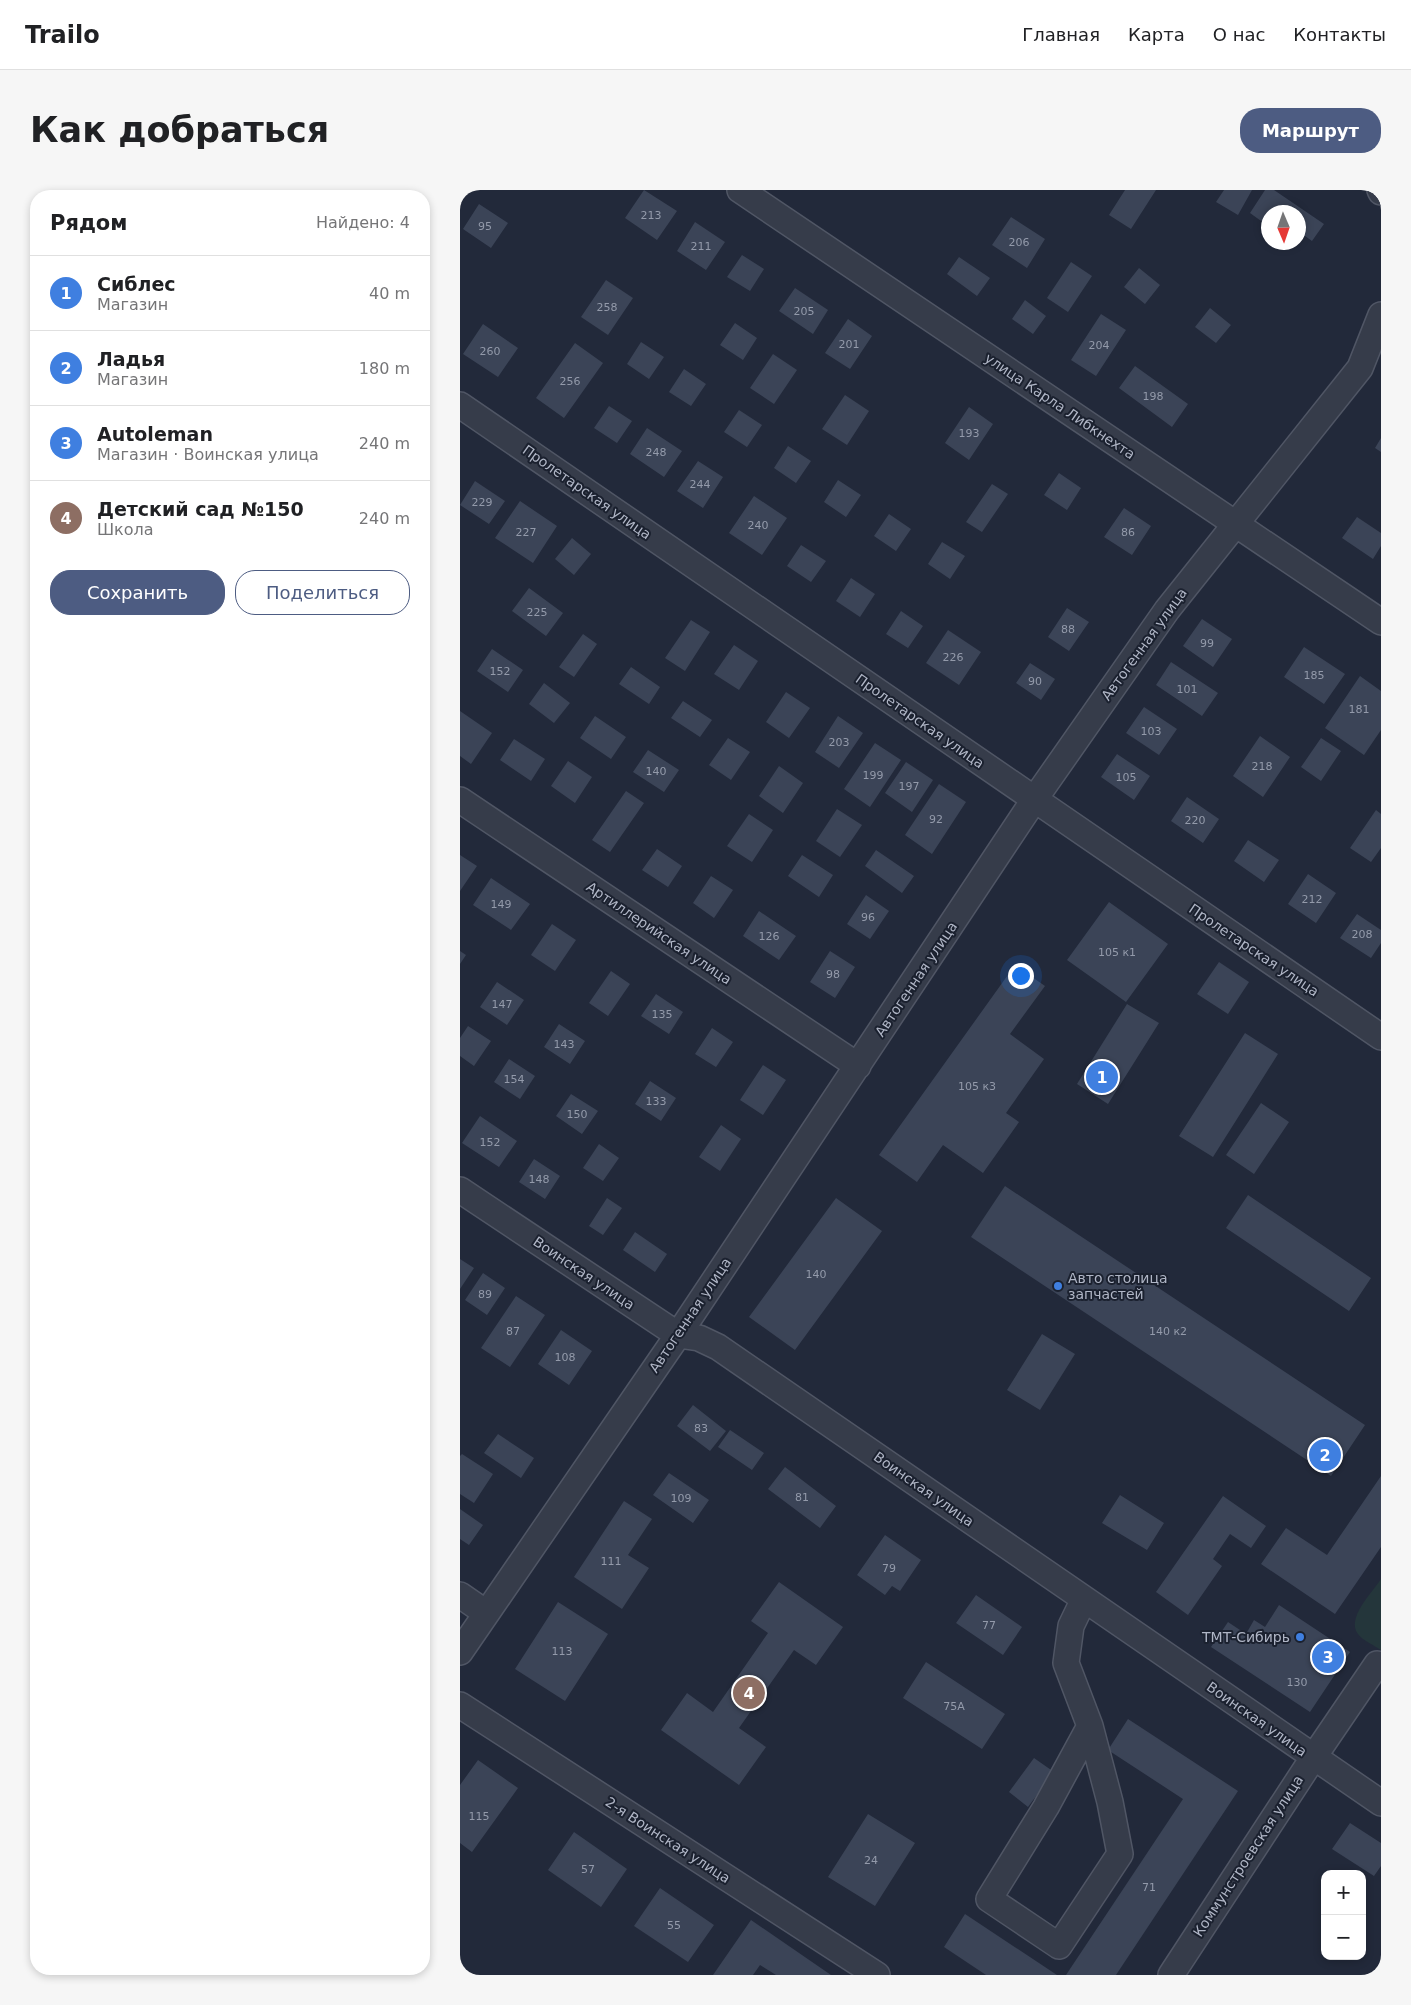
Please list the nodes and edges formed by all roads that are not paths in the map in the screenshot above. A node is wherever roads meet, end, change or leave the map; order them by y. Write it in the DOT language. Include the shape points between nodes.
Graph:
graph roads {
  1 [pos="740,190"];
  2 [pos="1381,315"];
  3 [pos="460,405"];
  4 [pos="1235,523"];
  5 [pos="1381,622"];
  6 [pos="460,800"];
  7 [pos="1034,800"];
  8 [pos="1381,1037"];
  9 [pos="858,1066"];
  10 [pos="460,1190"];
  11 [pos="678,1335"];
  12 [pos="460,1595"];
  13 [pos="1084,1599"];
  14 [pos="486,1613"];
  15 [pos="460,1652"];
  16 [pos="1377,1664"];
  17 [pos="460,1705"];
  18 [pos="1090,1726"];
  19 [pos="1313,1758"];
  20 [pos="1381,1804"];
  21 [pos="877,1975"];
  22 [pos="1171,1975"];
  1 -- 4 [label="street, улица Карла Либкнехта"];
  2 -- 4 [label="street, Автогенная улица" via="1360,368"];
  3 -- 7 [label="street, Пролетарская улица"];
  4 -- 5 [label="street, улица Карла Либкнехта"];
  4 -- 7 [label="street, Автогенная улица" via="1167,610"];
  6 -- 9 [label="street, Артиллерийская улица"];
  7 -- 8 [label="street, Пролетарская улица"];
  7 -- 9 [label="street, Автогенная улица"];
  9 -- 11 [label="street, Автогенная улица"];
  10 -- 11 [label="street, Воинская улица"];
  11 -- 13 [label="street, Воинская улица" via="699,1338 718,1347"];
  11 -- 14 [label="street, Автогенная улица"];
  12 -- 14 [label="street"];
  13 -- 18 [label="street" via="1071,1626 1066,1662"];
  13 -- 19 [label="street, Воинская улица"];
  14 -- 15 [label="street, Автогенная улица"];
  16 -- 19 [label="street, Коммунстроевская улица"];
  17 -- 21 [label="street, 2-я Воинская улица"];
  18 -- 18 [label="street" via="1120,1854 1059,1946 989,1899 1046,1807"];
  19 -- 20 [label="street, Воинская улица"];
  19 -- 22 [label="street, Коммунстроевская улица"];
}
